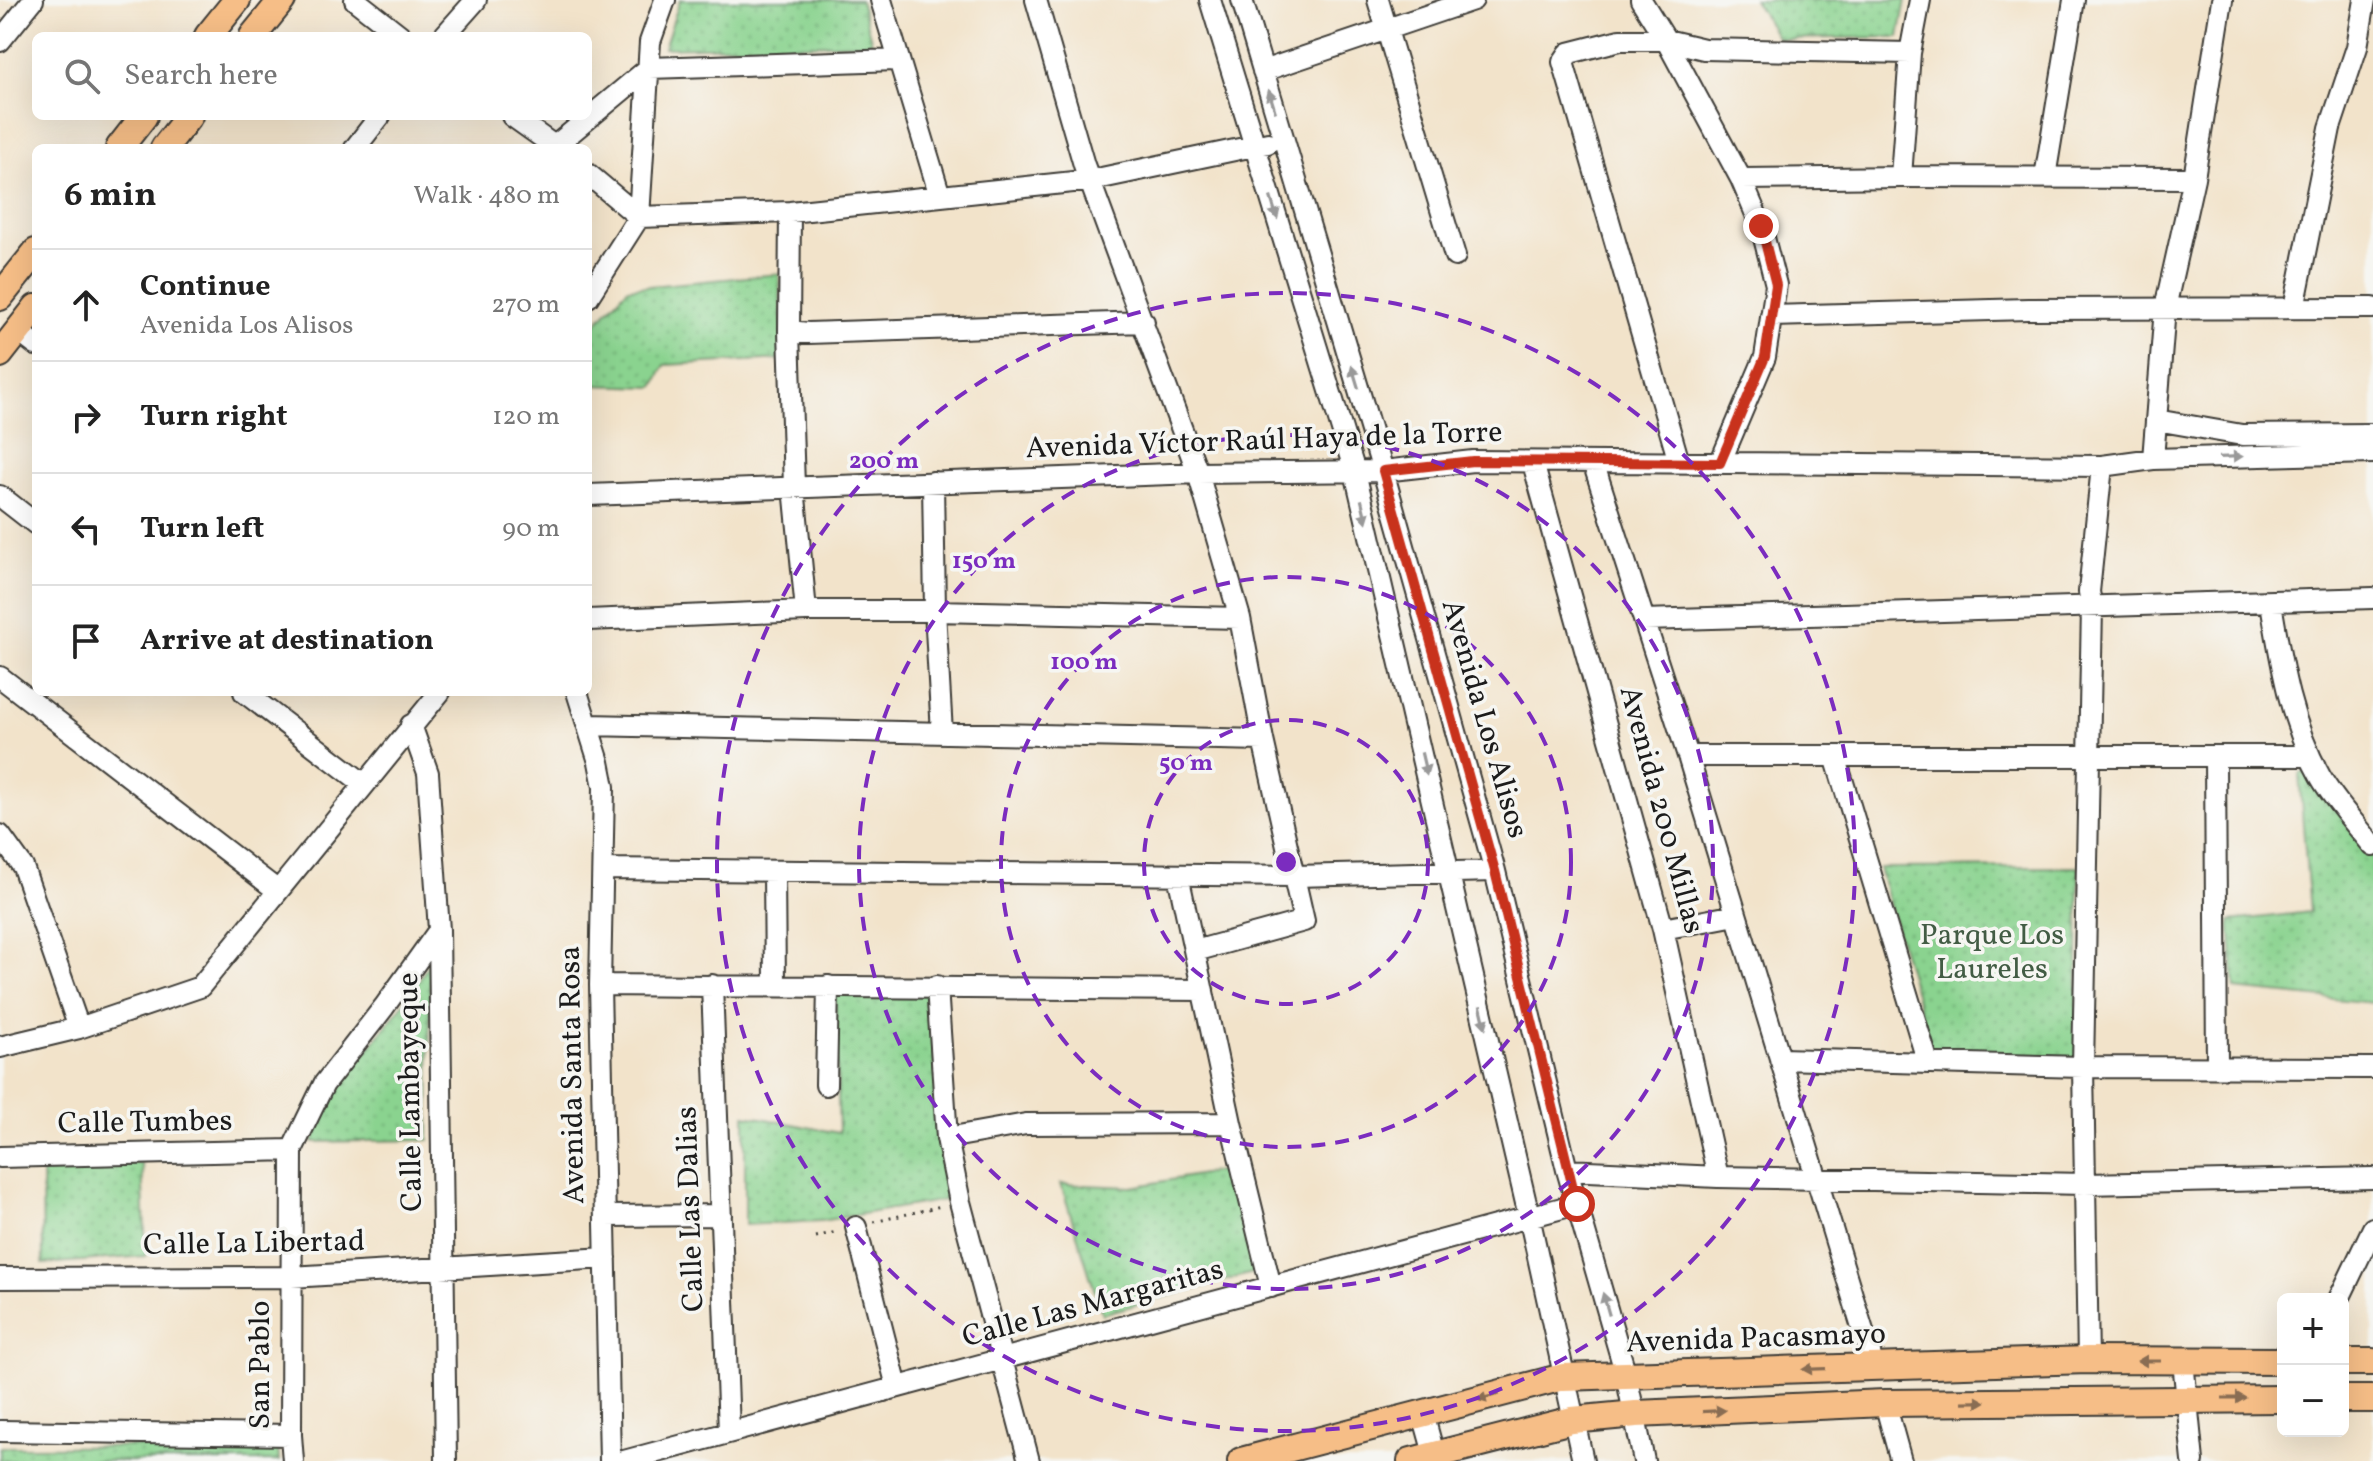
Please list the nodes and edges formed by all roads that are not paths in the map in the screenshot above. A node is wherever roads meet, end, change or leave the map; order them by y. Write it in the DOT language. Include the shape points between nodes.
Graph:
graph roads {
  1 [pos="33,0"];
  2 [pos="237,0"];
  3 [pos="282,0"];
  4 [pos="355,0"];
  5 [pos="476,0"];
  6 [pos="665,0"];
  7 [pos="881,0"];
  8 [pos="1036,0"];
  9 [pos="1210,0"];
  10 [pos="1242,0"];
  11 [pos="1378,0"];
  12 [pos="1473,0"];
  13 [pos="1641,0"];
  14 [pos="1920,0"];
  15 [pos="2074,0"];
  16 [pos="2222,0"];
  17 [pos="2365,0"];
  18 [pos="1386,28"];
  19 [pos="211,32"];
  20 [pos="256,32"];
  21 [pos="396,32"];
  22 [pos="448,32"];
  23 [pos="1666,40"];
  24 [pos="0,41"];
  25 [pos="1910,53"];
  26 [pos="897,60"];
  27 [pos="649,68"];
  28 [pos="1263,71"];
  29 [pos="592,116"];
  30 [pos="141,120"];
  31 [pos="186,120"];
  32 [pos="377,120"];
  33 [pos="518,120"];
  34 [pos="588,120"];
  35 [pos="1284,140"];
  36 [pos="122,144"];
  37 [pos="167,144"];
  38 [pos="358,144"];
  39 [pos="552,144"];
  40 [pos="560,144"];
  41 [pos="1255,146"];
  42 [pos="592,177"];
  43 [pos="1901,177"];
  44 [pos="2045,177"];
  45 [pos="2194,178"];
  46 [pos="1741,179"];
  47 [pos="1092,180"];
  48 [pos="940,196"];
  49 [pos="790,212"];
  50 [pos="639,217"];
  51 [pos="1455,256"];
  52 [pos="32,257"];
  53 [pos="592,291"];
  54 [pos="0,297"];
  55 [pos="2165,308"];
  56 [pos="2294,308"];
  57 [pos="2373,308"];
  58 [pos="1771,316"];
  59 [pos="1144,322"];
  60 [pos="789,331"];
  61 [pos="27,338"];
  62 [pos="0,354"];
  63 [pos="2156,420"];
  64 [pos="2373,434"];
  65 [pos="2373,453"];
  66 [pos="2153,459"];
  67 [pos="1593,462"];
  68 [pos="1679,462"];
  69 [pos="1533,463"];
  70 [pos="1720,463"];
  71 [pos="2102,466"];
  72 [pos="1383,471"];
  73 [pos="1355,472"];
  74 [pos="1198,473"];
  75 [pos="933,482"];
  76 [pos="794,487"];
  77 [pos="592,495"];
  78 [pos="0,496"];
  79 [pos="32,521"];
  80 [pos="2373,598"];
  81 [pos="2271,603"];
  82 [pos="2092,607"];
  83 [pos="806,611"];
  84 [pos="935,611"];
  85 [pos="1240,618"];
  86 [pos="592,620"];
  87 [pos="1644,620"];
  88 [pos="0,677"];
  89 [pos="249,696"];
  90 [pos="436,696"];
  91 [pos="578,696"];
  92 [pos="411,725"];
  93 [pos="588,725"];
  94 [pos="942,733"];
  95 [pos="1263,740"];
  96 [pos="1688,756"];
  97 [pos="1835,756"];
  98 [pos="2310,756"];
  99 [pos="2089,757"];
  100 [pos="2215,757"];
  101 [pos="364,784"];
  102 [pos="0,835"];
  103 [pos="2373,846"];
  104 [pos="603,869"];
  105 [pos="1495,871"];
  106 [pos="774,872"];
  107 [pos="1449,873"];
  108 [pos="1178,875"];
  109 [pos="1295,876"];
  110 [pos="278,891"];
  111 [pos="1736,915"];
  112 [pos="1663,929"];
  113 [pos="439,930"];
  114 [pos="1195,951"];
  115 [pos="600,985"];
  116 [pos="712,985"];
  117 [pos="775,985"];
  118 [pos="828,986"];
  119 [pos="937,986"];
  120 [pos="1203,990"];
  121 [pos="79,1028"];
  122 [pos="0,1047"];
  123 [pos="1780,1059"];
  124 [pos="1928,1063"];
  125 [pos="2217,1066"];
  126 [pos="2083,1067"];
  127 [pos="2373,1068"];
  128 [pos="826,1085"];
  129 [pos="1231,1123"];
  130 [pos="947,1138"];
  131 [pos="292,1150"];
  132 [pos="0,1157"];
  133 [pos="1567,1170"];
  134 [pos="1718,1177"];
  135 [pos="1817,1178"];
  136 [pos="2373,1178"];
  137 [pos="2085,1184"];
  138 [pos="1577,1204"];
  139 [pos="721,1215"];
  140 [pos="605,1216"];
  141 [pos="1529,1216"];
  142 [pos="856,1227"];
  143 [pos="2373,1228"];
  144 [pos="606,1258"];
  145 [pos="444,1267"];
  146 [pos="291,1277"];
  147 [pos="0,1278"];
  148 [pos="1271,1287"];
  149 [pos="2342,1293"];
  150 [pos="1003,1360"];
  151 [pos="2088,1360"];
  152 [pos="2183,1361"];
  153 [pos="2277,1361"];
  154 [pos="2349,1362"];
  155 [pos="2373,1362"];
  156 [pos="1874,1367"];
  157 [pos="1626,1375"];
  158 [pos="1563,1377"];
  159 [pos="897,1387"];
  160 [pos="2186,1398"];
  161 [pos="2277,1399"];
  162 [pos="2349,1399"];
  163 [pos="2373,1399"];
  164 [pos="1885,1403"];
  165 [pos="1423,1414"];
  166 [pos="1636,1414"];
  167 [pos="1572,1420"];
  168 [pos="0,1431"];
  169 [pos="729,1431"];
  170 [pos="291,1435"];
  171 [pos="1427,1459"];
  172 [pos="293,1461"];
  173 [pos="446,1461"];
  174 [pos="610,1461"];
  175 [pos="624,1461"];
  176 [pos="1029,1461"];
  177 [pos="1241,1461"];
  178 [pos="1583,1461"];
  179 [pos="1644,1461"];
  180 [pos="1901,1461"];
  181 [pos="2193,1461"];
  1 -- 24 [label="street"];
  2 -- 19 [label="main road"];
  3 -- 20 [label="main road"];
  4 -- 21 [label="street"];
  5 -- 22 [label="street"];
  6 -- 27 [label="street" via="650,42"];
  7 -- 26 [label="street"];
  8 -- 47 [label="street"];
  9 -- 41 [label="street"];
  10 -- 28 [label="street, Avenida Los Alisos"];
  11 -- 18 [label="street"];
  12 -- 18 [label="street"];
  13 -- 23 [label="street"];
  14 -- 25 [label="street"];
  15 -- 44 [label="street"];
  16 -- 45 [label="street"];
  17 -- 56 [label="street" via="2357,47 2330,128"];
  18 -- 28 [label="street"];
  18 -- 51 [label="street"];
  23 -- 25 [label="street" via="1704,49"];
  23 -- 46 [label="street"];
  23 -- 68 [label="street" via="1620,40 1569,53 1563,62"];
  25 -- 43 [label="street"];
  26 -- 27 [label="street"];
  26 -- 48 [label="street"];
  27 -- 29 [label="street"];
  27 -- 50 [label="street"];
  35 -- 28 [label="street, Avenida Los Alisos, one-way"];
  30 -- 36 [label="main road"];
  31 -- 37 [label="main road"];
  32 -- 38 [label="street"];
  33 -- 39 [label="street"];
  34 -- 40 [label="street"];
  35 -- 41 [label="street"];
  72 -- 35 [label="street, Avenida Los Alisos, one-way"];
  41 -- 47 [label="street"];
  41 -- 73 [label="street, one-way"];
  42 -- 50 [label="street"];
  43 -- 44 [label="street"];
  43 -- 46 [label="street"];
  44 -- 45 [label="street"];
  45 -- 55 [label="street"];
  46 -- 58 [label="street" via="1761,226 1776,285"];
  47 -- 48 [label="street"];
  47 -- 59 [label="street"];
  48 -- 49 [label="street"];
  49 -- 50 [label="street"];
  49 -- 60 [label="street"];
  50 -- 53 [label="street"];
  52 -- 54 [label="main road"];
  55 -- 56 [label="street"];
  55 -- 58 [label="street"];
  55 -- 63 [label="street"];
  56 -- 57 [label="street"];
  58 -- 70 [label="street" via="1765,357"];
  59 -- 60 [label="street"];
  59 -- 74 [label="street"];
  60 -- 76 [label="street"];
  61 -- 62 [label="main road"];
  63 -- 64 [label="street" via="2242,435"];
  63 -- 66 [label="street"];
  66 -- 65 [label="street, Avenida Víctor Raúl Haya de la Torre, one-way"];
  66 -- 71 [label="street, Avenida Víctor Raúl Haya de la Torre"];
  67 -- 68 [label="street, Avenida Víctor Raúl Haya de la Torre"];
  67 -- 69 [label="street, Avenida Víctor Raúl Haya de la Torre"];
  67 -- 87 [label="street"];
  68 -- 70 [label="street, Avenida Víctor Raúl Haya de la Torre"];
  69 -- 72 [label="street, Avenida Víctor Raúl Haya de la Torre" via="1473,461"];
  69 -- 112 [label="street, Avenida 200 Millas"];
  70 -- 71 [label="street, Avenida Víctor Raúl Haya de la Torre"];
  71 -- 82 [label="street" via="2089,592"];
  72 -- 73 [label="street, Avenida Víctor Raúl Haya de la Torre"];
  72 -- 105 [label="street, Avenida Los Alisos"];
  73 -- 74 [label="street, Avenida Víctor Raúl Haya de la Torre"];
  73 -- 107 [label="street, one-way"];
  74 -- 75 [label="street, Avenida Víctor Raúl Haya de la Torre"];
  74 -- 85 [label="street"];
  75 -- 76 [label="street, Avenida Víctor Raúl Haya de la Torre"];
  75 -- 84 [label="street"];
  76 -- 77 [label="street, Avenida Víctor Raúl Haya de la Torre"];
  76 -- 83 [label="street"];
  78 -- 79 [label="street"];
  80 -- 81 [label="street"];
  81 -- 82 [label="street"];
  81 -- 98 [label="street" via="2285,686"];
  82 -- 87 [label="street"];
  82 -- 99 [label="street"];
  83 -- 84 [label="street"];
  83 -- 86 [label="street"];
  84 -- 85 [label="street"];
  84 -- 94 [label="street"];
  85 -- 95 [label="street"];
  87 -- 96 [label="street"];
  88 -- 110 [label="street"];
  89 -- 101 [label="street"];
  90 -- 92 [label="street"];
  91 -- 93 [label="street, Avenida Santa Rosa"];
  92 -- 101 [label="street"];
  92 -- 113 [label="street, Calle Lambayeque" via="428,773"];
  93 -- 94 [label="street"];
  93 -- 104 [label="street, Avenida Santa Rosa" via="604,787"];
  94 -- 95 [label="street"];
  95 -- 109 [label="street"];
  96 -- 97 [label="street"];
  96 -- 111 [label="street"];
  97 -- 99 [label="street"];
  97 -- 124 [label="street"];
  98 -- 100 [label="street"];
  98 -- 103 [label="street" via="2321,779"];
  99 -- 100 [label="street"];
  99 -- 126 [label="street"];
  100 -- 125 [label="street"];
  101 -- 110 [label="street"];
  102 -- 121 [label="street" via="23,867"];
  104 -- 106 [label="street"];
  104 -- 115 [label="street, Avenida Santa Rosa"];
  105 -- 107 [label="street"];
  105 -- 133 [label="street, Avenida Los Alisos"];
  106 -- 108 [label="street"];
  106 -- 117 [label="street"];
  107 -- 109 [label="street"];
  107 -- 141 [label="street, one-way"];
  108 -- 109 [label="street"];
  108 -- 114 [label="street"];
  109 -- 114 [label="street" via="1304,921"];
  110 -- 121 [label="street" via="200,987"];
  111 -- 112 [label="street"];
  111 -- 123 [label="street"];
  112 -- 134 [label="street, Avenida 200 Millas"];
  113 -- 131 [label="street, San Pablo" via="324,1084"];
  113 -- 145 [label="street, Calle Lambayeque"];
  114 -- 120 [label="street"];
  115 -- 116 [label="street"];
  115 -- 140 [label="street, Avenida Santa Rosa"];
  116 -- 117 [label="street"];
  116 -- 139 [label="street, Calle Las Dalias"];
  117 -- 118 [label="street"];
  118 -- 119 [label="street"];
  118 -- 128 [label="street"];
  119 -- 120 [label="street"];
  119 -- 130 [label="street"];
  120 -- 129 [label="street"];
  121 -- 122 [label="street"];
  123 -- 124 [label="street"];
  123 -- 135 [label="street"];
  124 -- 126 [label="street"];
  125 -- 126 [label="street"];
  125 -- 127 [label="street"];
  126 -- 137 [label="street"];
  129 -- 130 [label="street" via="1026,1124"];
  129 -- 148 [label="street"];
  130 -- 150 [label="street"];
  131 -- 132 [label="street, Calle Tumbes"];
  131 -- 146 [label="street, San Pablo"];
  133 -- 134 [label="street"];
  133 -- 138 [label="street, Avenida Los Alisos"];
  134 -- 135 [label="street"];
  135 -- 137 [label="street"];
  135 -- 156 [label="street"];
  136 -- 137 [label="street"];
  137 -- 151 [label="street"];
  138 -- 141 [label="street, Calle Las Margaritas"];
  157 -- 138 [label="street, Avenida Los Alisos, one-way"];
  139 -- 140 [label="street"];
  139 -- 169 [label="street, Calle Las Dalias"];
  140 -- 144 [label="street, Avenida Santa Rosa"];
  141 -- 148 [label="street, Calle Las Margaritas"];
  141 -- 158 [label="street"];
  142 -- 159 [label="street"];
  143 -- 149 [label="street"];
  144 -- 145 [label="street, Calle La Libertad"];
  144 -- 174 [label="street, Avenida Santa Rosa"];
  145 -- 146 [label="street, Calle La Libertad"];
  145 -- 173 [label="street, Calle Lambayeque"];
  146 -- 147 [label="street, Calle La Libertad"];
  146 -- 170 [label="street, San Pablo"];
  148 -- 150 [label="street, Calle Las Margaritas"];
  150 -- 159 [label="street, Calle Las Margaritas"];
  150 -- 176 [label="street"];
  152 -- 151 [label="main road, Avenida Pacasmayo, one-way"];
  151 -- 156 [label="main road, Avenida Pacasmayo"];
  152 -- 153 [label="main road, Avenida Pacasmayo"];
  152 -- 160 [label="street"];
  154 -- 155 [label="main road"];
  156 -- 157 [label="main road, Avenida Pacasmayo, one-way"];
  157 -- 158 [label="main road, Avenida Pacasmayo"];
  157 -- 166 [label="street, Avenida Los Alisos"];
  158 -- 165 [label="main road, Avenida Pacasmayo, one-way"];
  158 -- 167 [label="street"];
  159 -- 169 [label="street, Calle Las Margaritas"];
  160 -- 161 [label="main road, one-way"];
  164 -- 160 [label="main road, one-way"];
  160 -- 181 [label="street"];
  162 -- 163 [label="main road"];
  166 -- 164 [label="main road, one-way"];
  164 -- 180 [label="street"];
  165 -- 171 [label="street"];
  165 -- 177 [label="main road, Avenida Pacasmayo"];
  166 -- 167 [label="main road"];
  166 -- 179 [label="street, Avenida Los Alisos"];
  167 -- 171 [label="main road"];
  167 -- 178 [label="street"];
  168 -- 170 [label="street"];
  169 -- 175 [label="street, Calle Las Margaritas"];
  170 -- 172 [label="street, San Pablo"];
}
